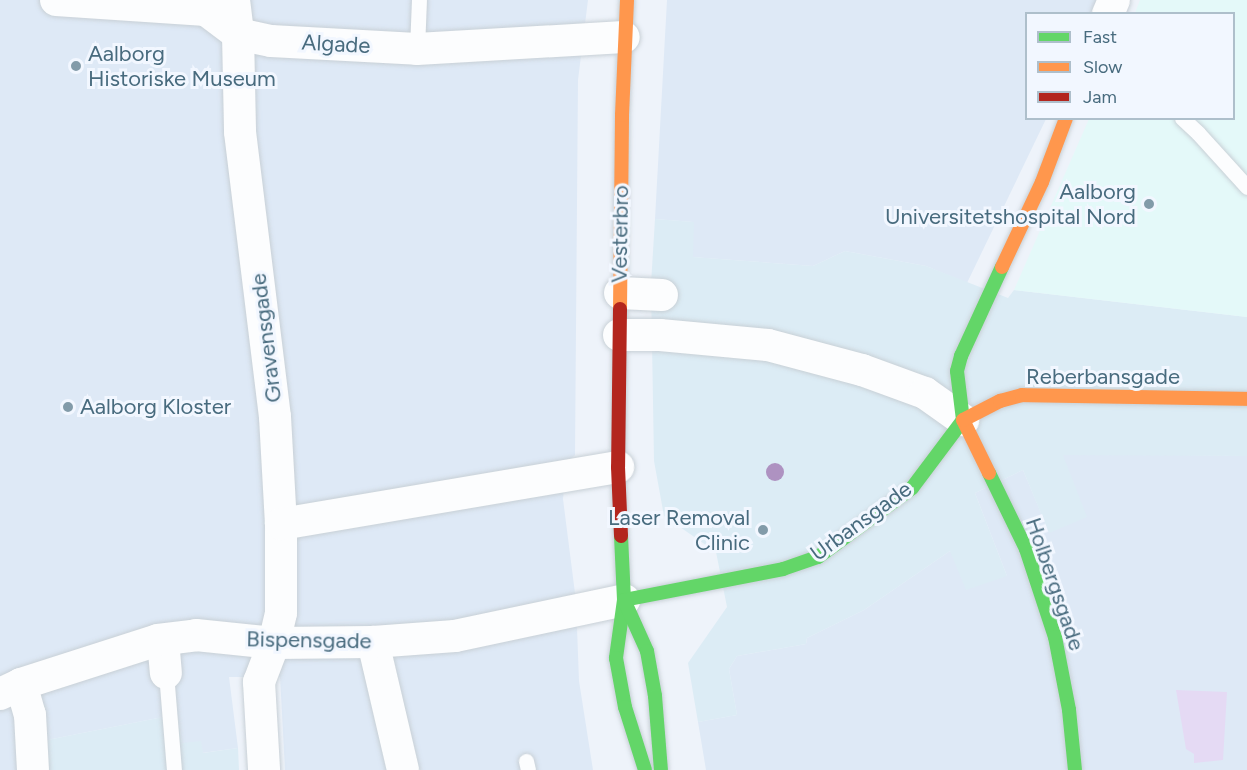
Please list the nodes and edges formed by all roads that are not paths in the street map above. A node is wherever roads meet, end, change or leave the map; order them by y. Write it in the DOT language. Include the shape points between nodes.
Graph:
graph roads {
  1 [pos="56,0"];
  2 [pos="234,0"];
  3 [pos="418,0"];
  4 [pos="627,0"];
  5 [pos="238,34"];
  6 [pos="624,37"];
  7 [pos="417,49"];
  8 [pos="1065,120"];
  9 [pos="1184,120"];
  10 [pos="1245,186"];
  11 [pos="620,293"];
  12 [pos="662,295"];
  13 [pos="619,335"];
  14 [pos="1247,399"];
  15 [pos="963,420"];
  16 [pos="618,467"];
  17 [pos="281,524"];
  18 [pos="624,600"];
  19 [pos="163,640"];
  20 [pos="373,642"];
  21 [pos="274,643"];
  22 [pos="166,673"];
  23 [pos="10,689"];
  24 [pos="33,770"];
  25 [pos="174,770"];
  26 [pos="264,770"];
  27 [pos="403,770"];
  28 [pos="645,770"];
  29 [pos="661,770"];
  30 [pos="1075,770"];
  1 -- 5 [label="street, Algade" via="206,10"];
  2 -- 5 [label="street, Gravensgade"];
  3 -- 7 [label="lane"];
  4 -- 6 [label="street, Vesterbro"];
  5 -- 7 [label="street, Algade" via="271,41"];
  5 -- 17 [label="street, Gravensgade" via="240,132 275,417"];
  6 -- 7 [label="street, Algade"];
  6 -- 11 [label="street, Vesterbro"];
  8 -- 15 [label="street" via="1042,182 961,356 957,371"];
  9 -- 10 [label="lane"];
  11 -- 12 [label="street"];
  11 -- 13 [label="street, Vesterbro"];
  13 -- 15 [label="street" via="768,345 862,370 925,393"];
  13 -- 16 [label="street, Vesterbro"];
  14 -- 15 [label="street, Reberbansgade" via="1022,395 1000,401"];
  15 -- 18 [label="street, Urbansgade" via="912,488 818,557 783,569"];
  15 -- 30 [label="street, Holbergsgade" via="1026,549 1052,626 1069,710"];
  16 -- 17 [label="street"];
  16 -- 18 [label="street, Vesterbro"];
  17 -- 21 [label="street, Gravensgade" via="281,613"];
  18 -- 20 [label="street, Bispensgade" via="455,636"];
  18 -- 28 [label="street, Vesterbro" via="616,658 625,707"];
  18 -- 29 [label="street, Vesterbro" via="646,651 655,696"];
  19 -- 21 [label="street, Bispensgade" via="196,635"];
  19 -- 22 [label="street"];
  19 -- 23 [label="street, Bispensgade"];
  20 -- 21 [label="street, Bispensgade"];
  20 -- 27 [label="street"];
  21 -- 26 [label="street, Gravensgade" via="259,682"];
  22 -- 25 [label="lane"];
  23 -- 24 [label="street" via="30,715"];
}
